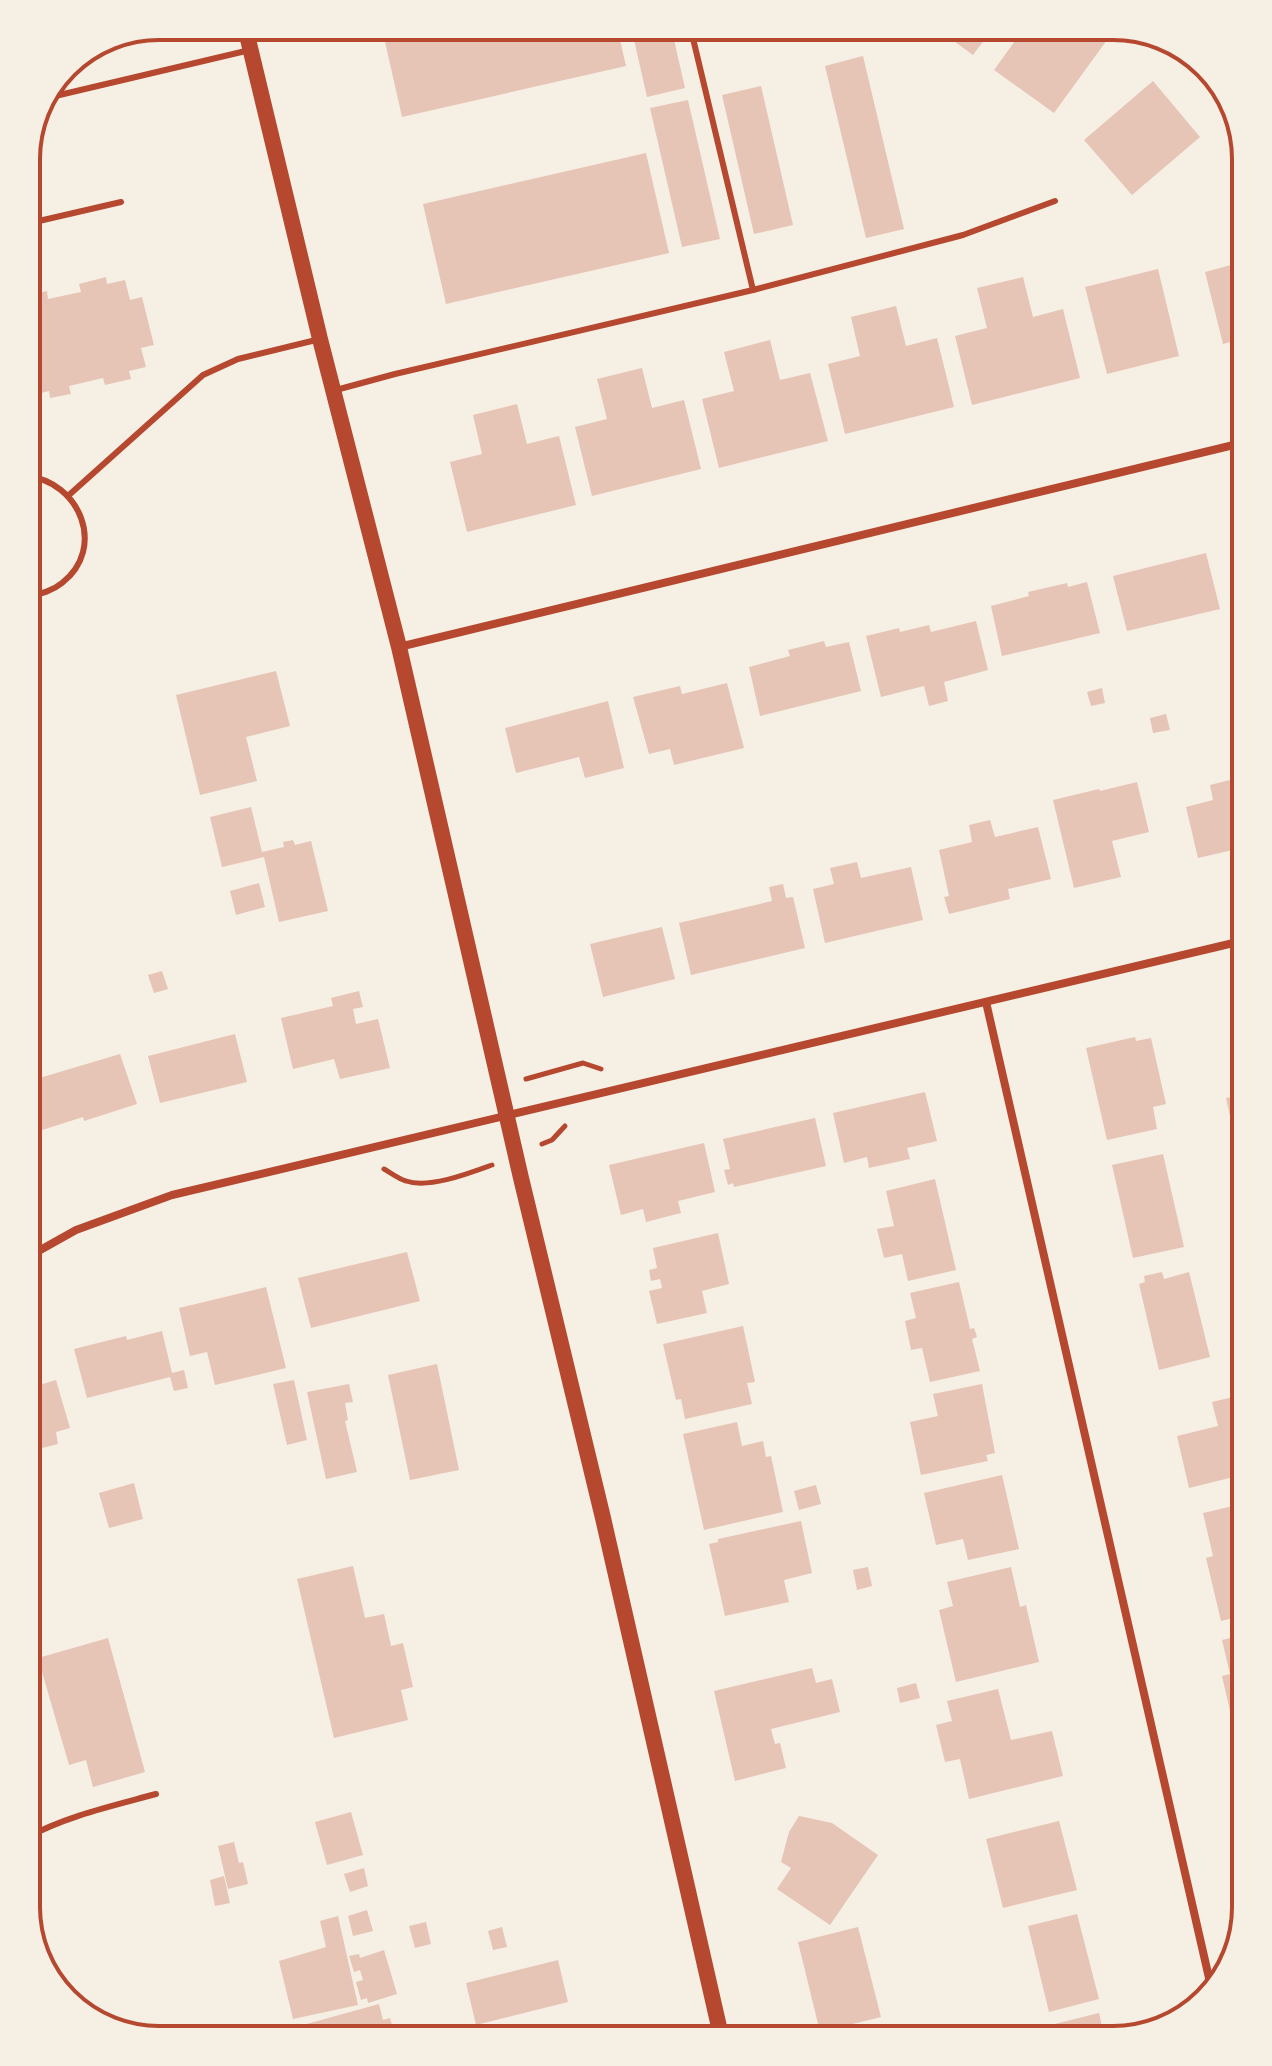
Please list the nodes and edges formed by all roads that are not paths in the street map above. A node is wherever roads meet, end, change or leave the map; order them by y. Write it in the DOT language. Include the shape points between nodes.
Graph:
graph roads {
  1 [pos="693,40"];
  2 [pos="249,42"];
  3 [pos="60,95"];
  4 [pos="1055,201"];
  5 [pos="121,202"];
  6 [pos="40,221"];
  7 [pos="753,290"];
  8 [pos="320,339"];
  9 [pos="334,390"];
  10 [pos="1232,445"];
  11 [pos="40,478"];
  12 [pos="69,495"];
  13 [pos="40,594"];
  14 [pos="399,647"];
  15 [pos="1232,943"];
  16 [pos="986,1002"];
  17 [pos="507,1117"];
  18 [pos="40,1250"];
  19 [pos="156,1794"];
  20 [pos="40,1831"];
  21 [pos="1209,1977"];
  22 [pos="719,2026"];
  1 -- 7 [label="lane"];
  2 -- 3 [label="lane"];
  2 -- 8 [label="main road"];
  4 -- 7 [label="lane" via="963,235"];
  5 -- 6 [label="lane"];
  7 -- 9 [label="lane"];
  8 -- 9 [label="main road"];
  8 -- 12 [label="lane" via="238,359 203,375"];
  9 -- 14 [label="main road"];
  10 -- 14 [label="street"];
  11 -- 12 [label="lane"];
  12 -- 13 [label="lane" via="85,530 83,550 62,583"];
  14 -- 17 [label="main road"];
  15 -- 16 [label="street"];
  16 -- 17 [label="street"];
  16 -- 21 [label="street"];
  17 -- 18 [label="street" via="172,1195 76,1230"];
  17 -- 22 [label="main road"];
  19 -- 20 [label="lane"];
}
